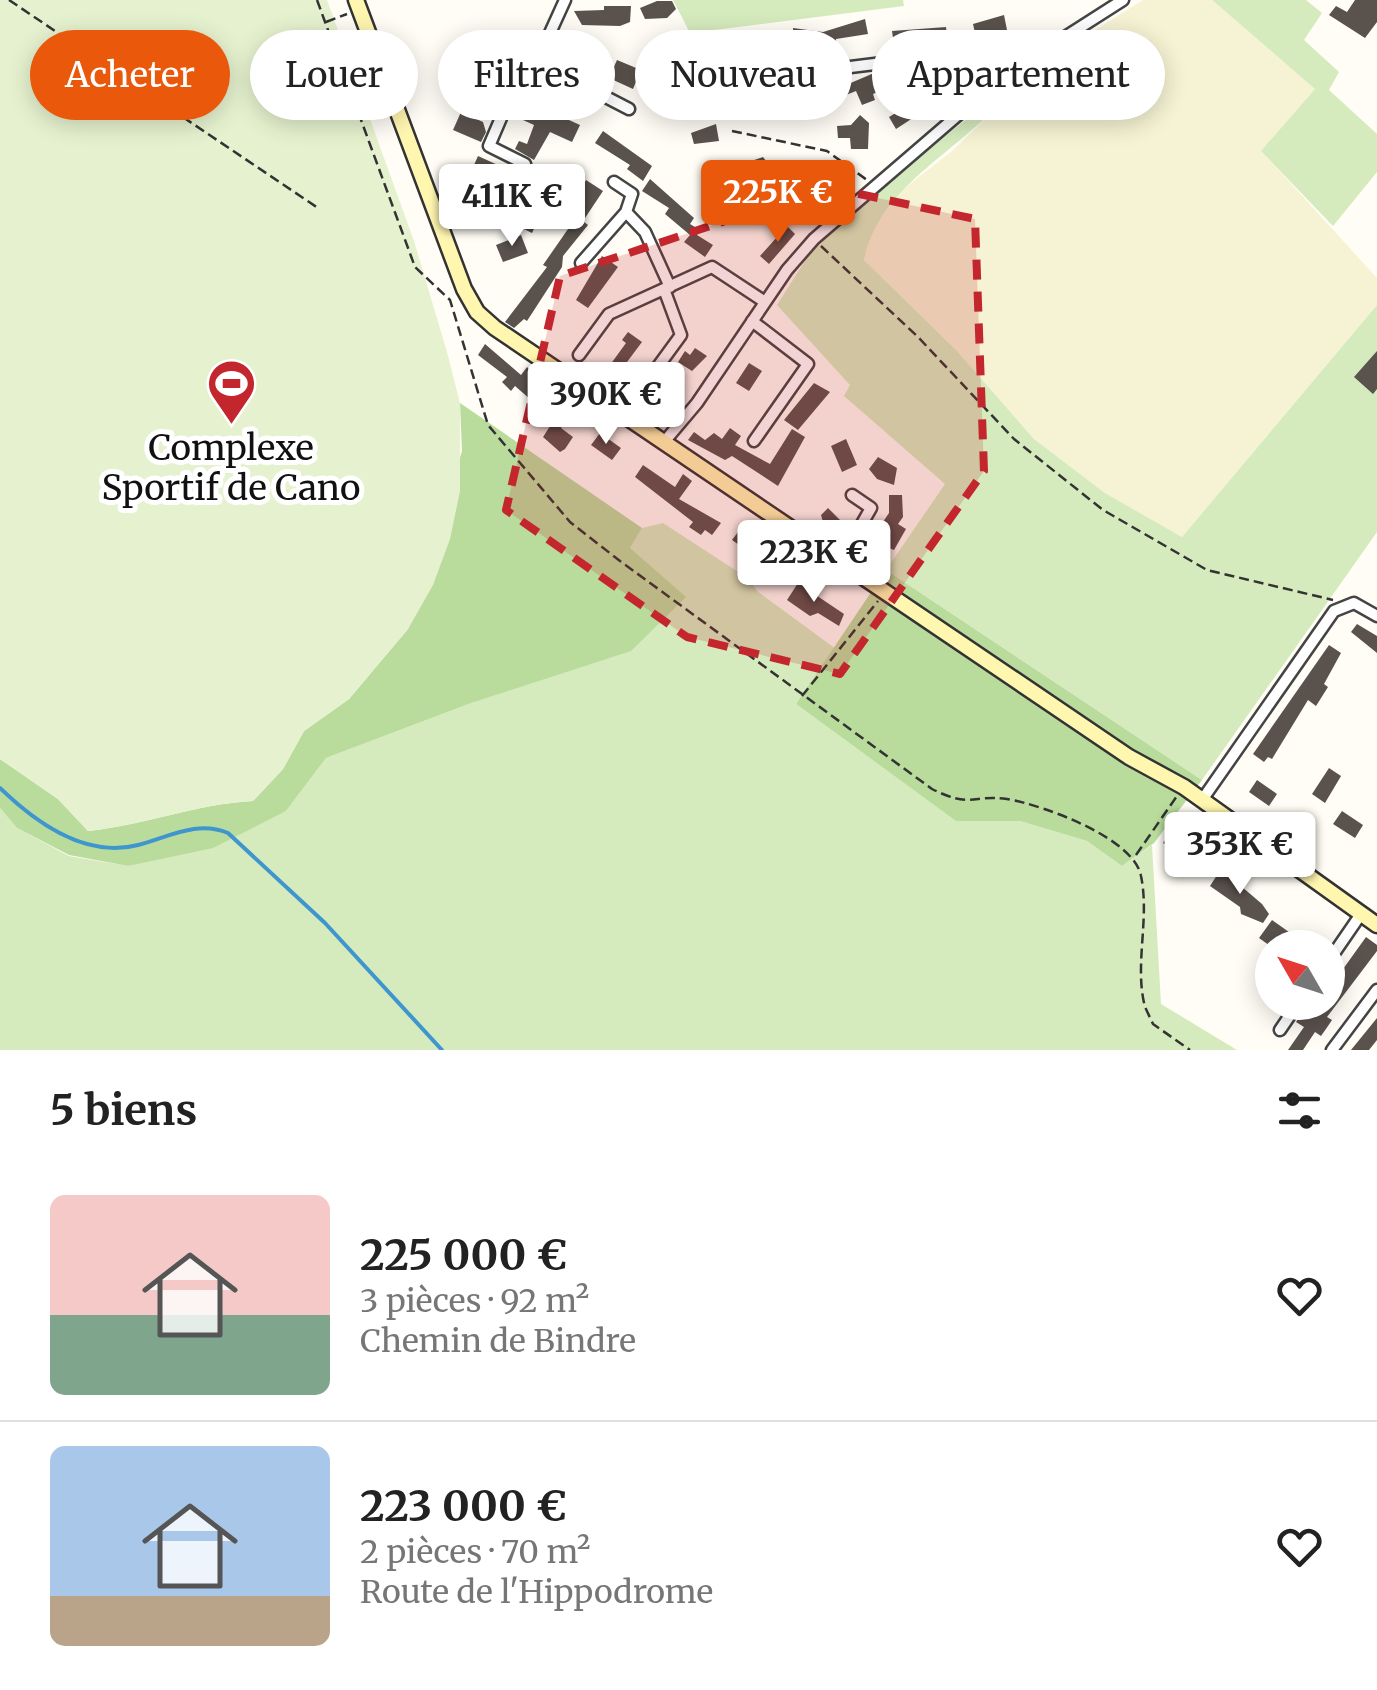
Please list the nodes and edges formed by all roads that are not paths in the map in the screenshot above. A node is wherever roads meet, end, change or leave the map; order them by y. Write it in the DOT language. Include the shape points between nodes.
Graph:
graph roads {
  1 [pos="565,0"];
  2 [pos="1121,0"];
  3 [pos="352,6"];
  4 [pos="551,30"];
  5 [pos="1074,30"];
  6 [pos="615,102"];
  7 [pos="629,110"];
  8 [pos="500,120"];
  9 [pos="950,120"];
  10 [pos="614,182"];
  11 [pos="626,212"];
  12 [pos="486,220"];
  13 [pos="581,264"];
  14 [pos="667,288"];
  15 [pos="765,302"];
  16 [pos="752,321"];
  17 [pos="579,355"];
  18 [pos="654,372"];
  19 [pos="664,442"];
  20 [pos="754,442"];
  21 [pos="852,495"];
  22 [pos="840,562"];
  23 [pos="1377,616"];
  24 [pos="1202,800"];
  25 [pos="1361,914"];
  26 [pos="1377,925"];
  27 [pos="1345,937"];
  28 [pos="1377,990"];
  29 [pos="1287,1020"];
  30 [pos="1280,1030"];
  31 [pos="1332,1050"];
  1 -- 4 [label="street"];
  2 -- 5 [label="street"];
  3 -- 19 [label="main road" via="478,312"];
  6 -- 7 [label="street"];
  8 -- 12 [label="street" via="489,146 525,164 504,211"];
  9 -- 15 [label="street" via="814,239"];
  10 -- 11 [label="street" via="632,194"];
  11 -- 13 [label="street"];
  11 -- 14 [label="street" via="645,232"];
  14 -- 15 [label="street" via="712,268"];
  14 -- 17 [label="street" via="610,314"];
  14 -- 18 [label="street" via="681,334"];
  15 -- 16 [label="street"];
  16 -- 19 [label="street"];
  16 -- 20 [label="street" via="808,364"];
  19 -- 22 [label="main road"];
  21 -- 22 [label="street" via="871,508"];
  22 -- 24 [label="main road"];
  23 -- 24 [label="street" via="1354,604 1339,608"];
  24 -- 25 [label="main road"];
  25 -- 26 [label="main road"];
  25 -- 27 [label="street"];
  28 -- 31 [label="street"];
  29 -- 30 [label="street"];
}
